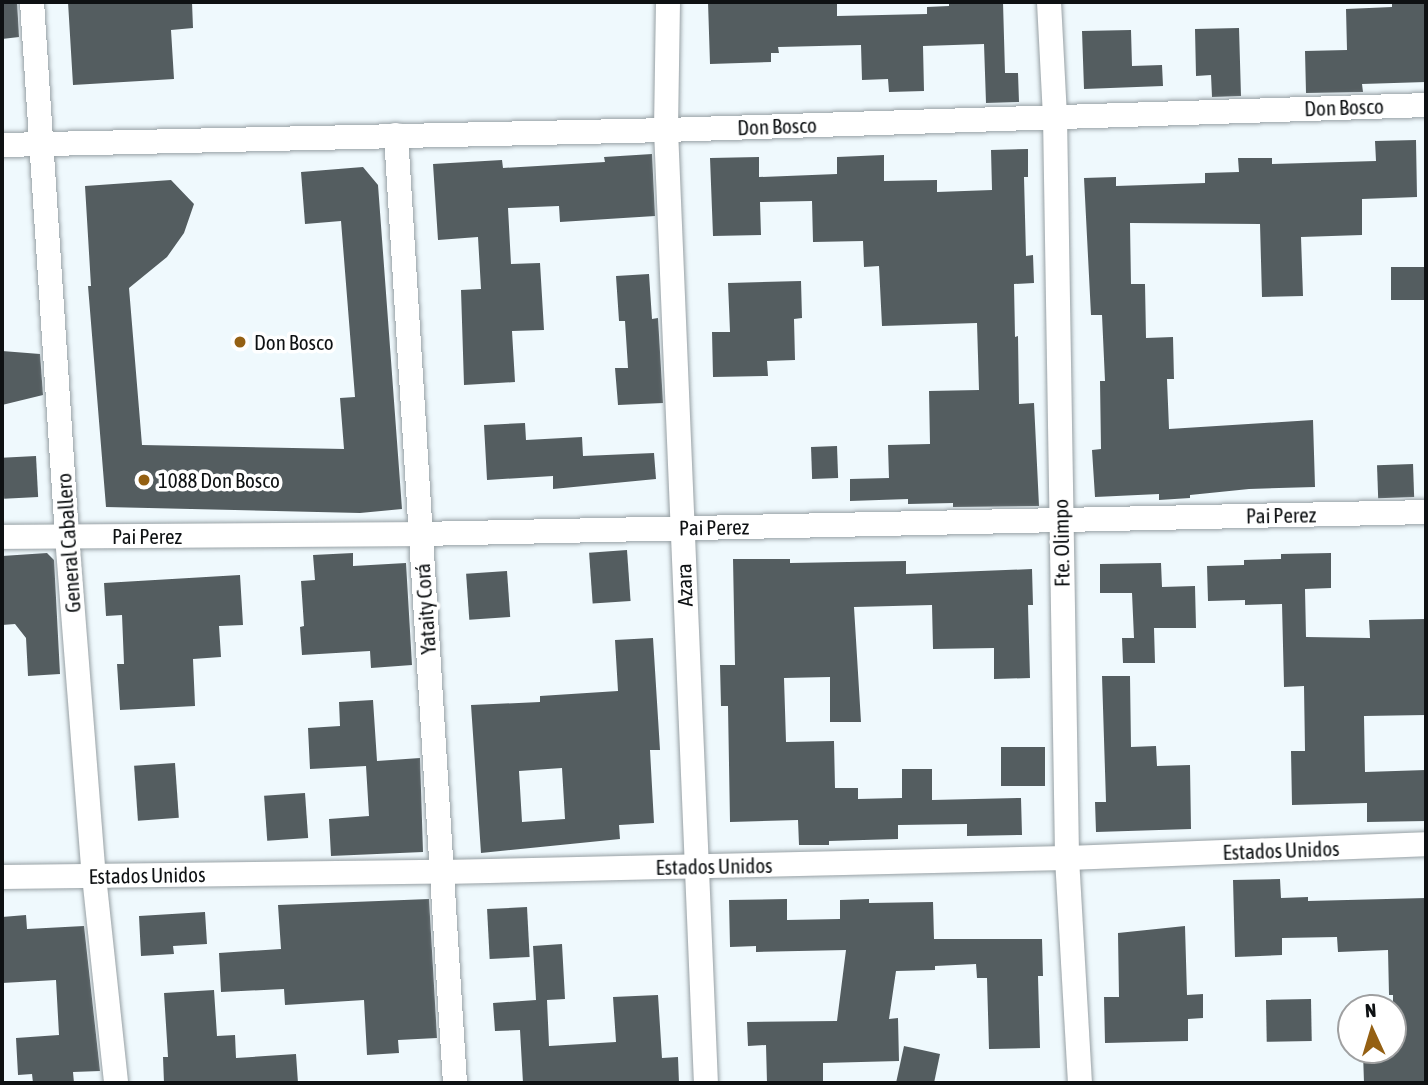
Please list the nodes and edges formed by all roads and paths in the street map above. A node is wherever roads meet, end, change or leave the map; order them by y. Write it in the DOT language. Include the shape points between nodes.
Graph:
graph roads {
  1 [pos="33,2"];
  2 [pos="668,2"];
  3 [pos="1049,2"];
  4 [pos="1426,104"];
  5 [pos="1055,116"];
  6 [pos="666,130"];
  7 [pos="396,135"];
  8 [pos="41,143"];
  9 [pos="2,145"];
  10 [pos="1426,512"];
  11 [pos="1060,519"];
  12 [pos="681,528"];
  13 [pos="420,534"];
  14 [pos="66,536"];
  15 [pos="2,537"];
  16 [pos="1426,844"];
  17 [pos="1067,858"];
  18 [pos="696,866"];
  19 [pos="442,872"];
  20 [pos="94,876"];
  21 [pos="2,877"];
  22 [pos="116,1083"];
  23 [pos="456,1083"];
  24 [pos="706,1083"];
  25 [pos="1080,1083"];
  1 -- 8 [label="street, General Caballero"];
  2 -- 6 [label="street, Azara"];
  3 -- 5 [label="street, Fte. Olimpo"];
  4 -- 5 [label="street, Don Bosco"];
  5 -- 6 [label="street, Don Bosco"];
  5 -- 11 [label="street, Fte. Olimpo"];
  6 -- 7 [label="street, Don Bosco"];
  6 -- 12 [label="street, Azara"];
  7 -- 8 [label="street, Don Bosco"];
  7 -- 13 [label="street, Yataity Corá"];
  8 -- 9 [label="street, Don Bosco"];
  8 -- 14 [label="street, General Caballero"];
  10 -- 11 [label="street, Pai Perez"];
  11 -- 12 [label="street, Pai Perez"];
  11 -- 17 [label="street, Fte. Olimpo"];
  12 -- 13 [label="street, Pai Perez"];
  12 -- 18 [label="street, Azara"];
  13 -- 14 [label="street, Pai Perez"];
  13 -- 19 [label="street, Yataity Corá"];
  14 -- 15 [label="street, Pai Perez"];
  14 -- 20 [label="street, General Caballero"];
  16 -- 17 [label="street, Estados Unidos"];
  17 -- 18 [label="street, Estados Unidos"];
  17 -- 25 [label="street, Fte. Olimpo"];
  18 -- 19 [label="street, Estados Unidos"];
  18 -- 24 [label="street, Azara"];
  19 -- 20 [label="street, Estados Unidos"];
  19 -- 23 [label="street, Yataity Corá"];
  20 -- 21 [label="street, Estados Unidos"];
  20 -- 22 [label="street, General Caballero"];
}
